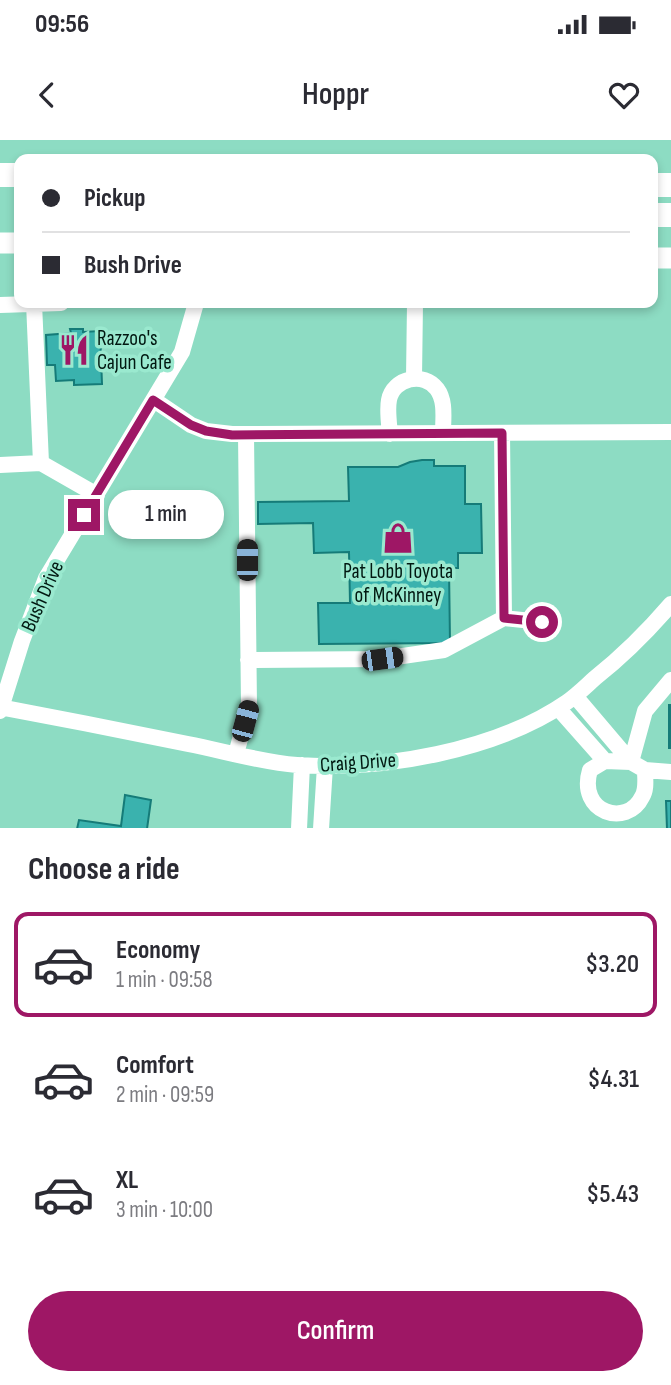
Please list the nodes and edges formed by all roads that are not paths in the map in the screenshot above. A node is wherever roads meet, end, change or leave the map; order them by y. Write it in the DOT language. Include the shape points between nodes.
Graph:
graph roads {
  1 [pos="34,308"];
  2 [pos="195,308"];
  3 [pos="415,308"];
  4 [pos="414,378"];
  5 [pos="153,400"];
  6 [pos="671,432"];
  7 [pos="443,433"];
  8 [pos="502,433"];
  9 [pos="246,434"];
  10 [pos="390,434"];
  11 [pos="41,463"];
  12 [pos="0,465"];
  13 [pos="97,495"];
  14 [pos="671,604"];
  15 [pos="504,618"];
  16 [pos="542,622"];
  17 [pos="248,660"];
  18 [pos="671,680"];
  19 [pos="575,696"];
  20 [pos="0,708"];
  21 [pos="558,708"];
  22 [pos="236,754"];
  23 [pos="605,761"];
  24 [pos="631,762"];
  25 [pos="302,765"];
  26 [pos="325,766"];
  27 [pos="645,770"];
  28 [pos="671,772"];
  29 [pos="299,828"];
  30 [pos="321,828"];
  1 -- 11 [label="street"];
  2 -- 5 [label="street, Bush Drive" via="182,352"];
  3 -- 4 [label="street"];
  4 -- 7 [label="street" via="437,389 443,406"];
  4 -- 10 [label="street" via="392,391"];
  5 -- 9 [label="street" via="206,431"];
  5 -- 13 [label="street, Bush Drive"];
  6 -- 8 [label="street"];
  7 -- 8 [label="street"];
  7 -- 10 [label="street"];
  8 -- 15 [label="street"];
  9 -- 10 [label="street"];
  9 -- 17 [label="street"];
  11 -- 12 [label="street"];
  11 -- 13 [label="street"];
  13 -- 20 [label="street, Bush Drive" via="46,578"];
  14 -- 19 [label="street, Craig Drive" via="633,646"];
  15 -- 16 [label="street"];
  15 -- 17 [label="street" via="444,650 382,659"];
  17 -- 22 [label="street" via="249,706"];
  18 -- 24 [label="street" via="645,711"];
  19 -- 21 [label="street, Craig Drive"];
  19 -- 24 [label="street"];
  20 -- 22 [label="street, Craig Drive"];
  21 -- 23 [label="street"];
  21 -- 26 [label="street, Craig Drive" via="517,729 428,756"];
  22 -- 25 [label="street, Craig Drive"];
  23 -- 24 [label="street"];
  23 -- 27 [label="street" via="590,770 588,792 593,803 613,814 635,808 642,799"];
  24 -- 27 [label="street"];
  25 -- 26 [label="street, Craig Drive"];
  25 -- 29 [label="street"];
  26 -- 30 [label="street"];
  27 -- 28 [label="street"];
}
